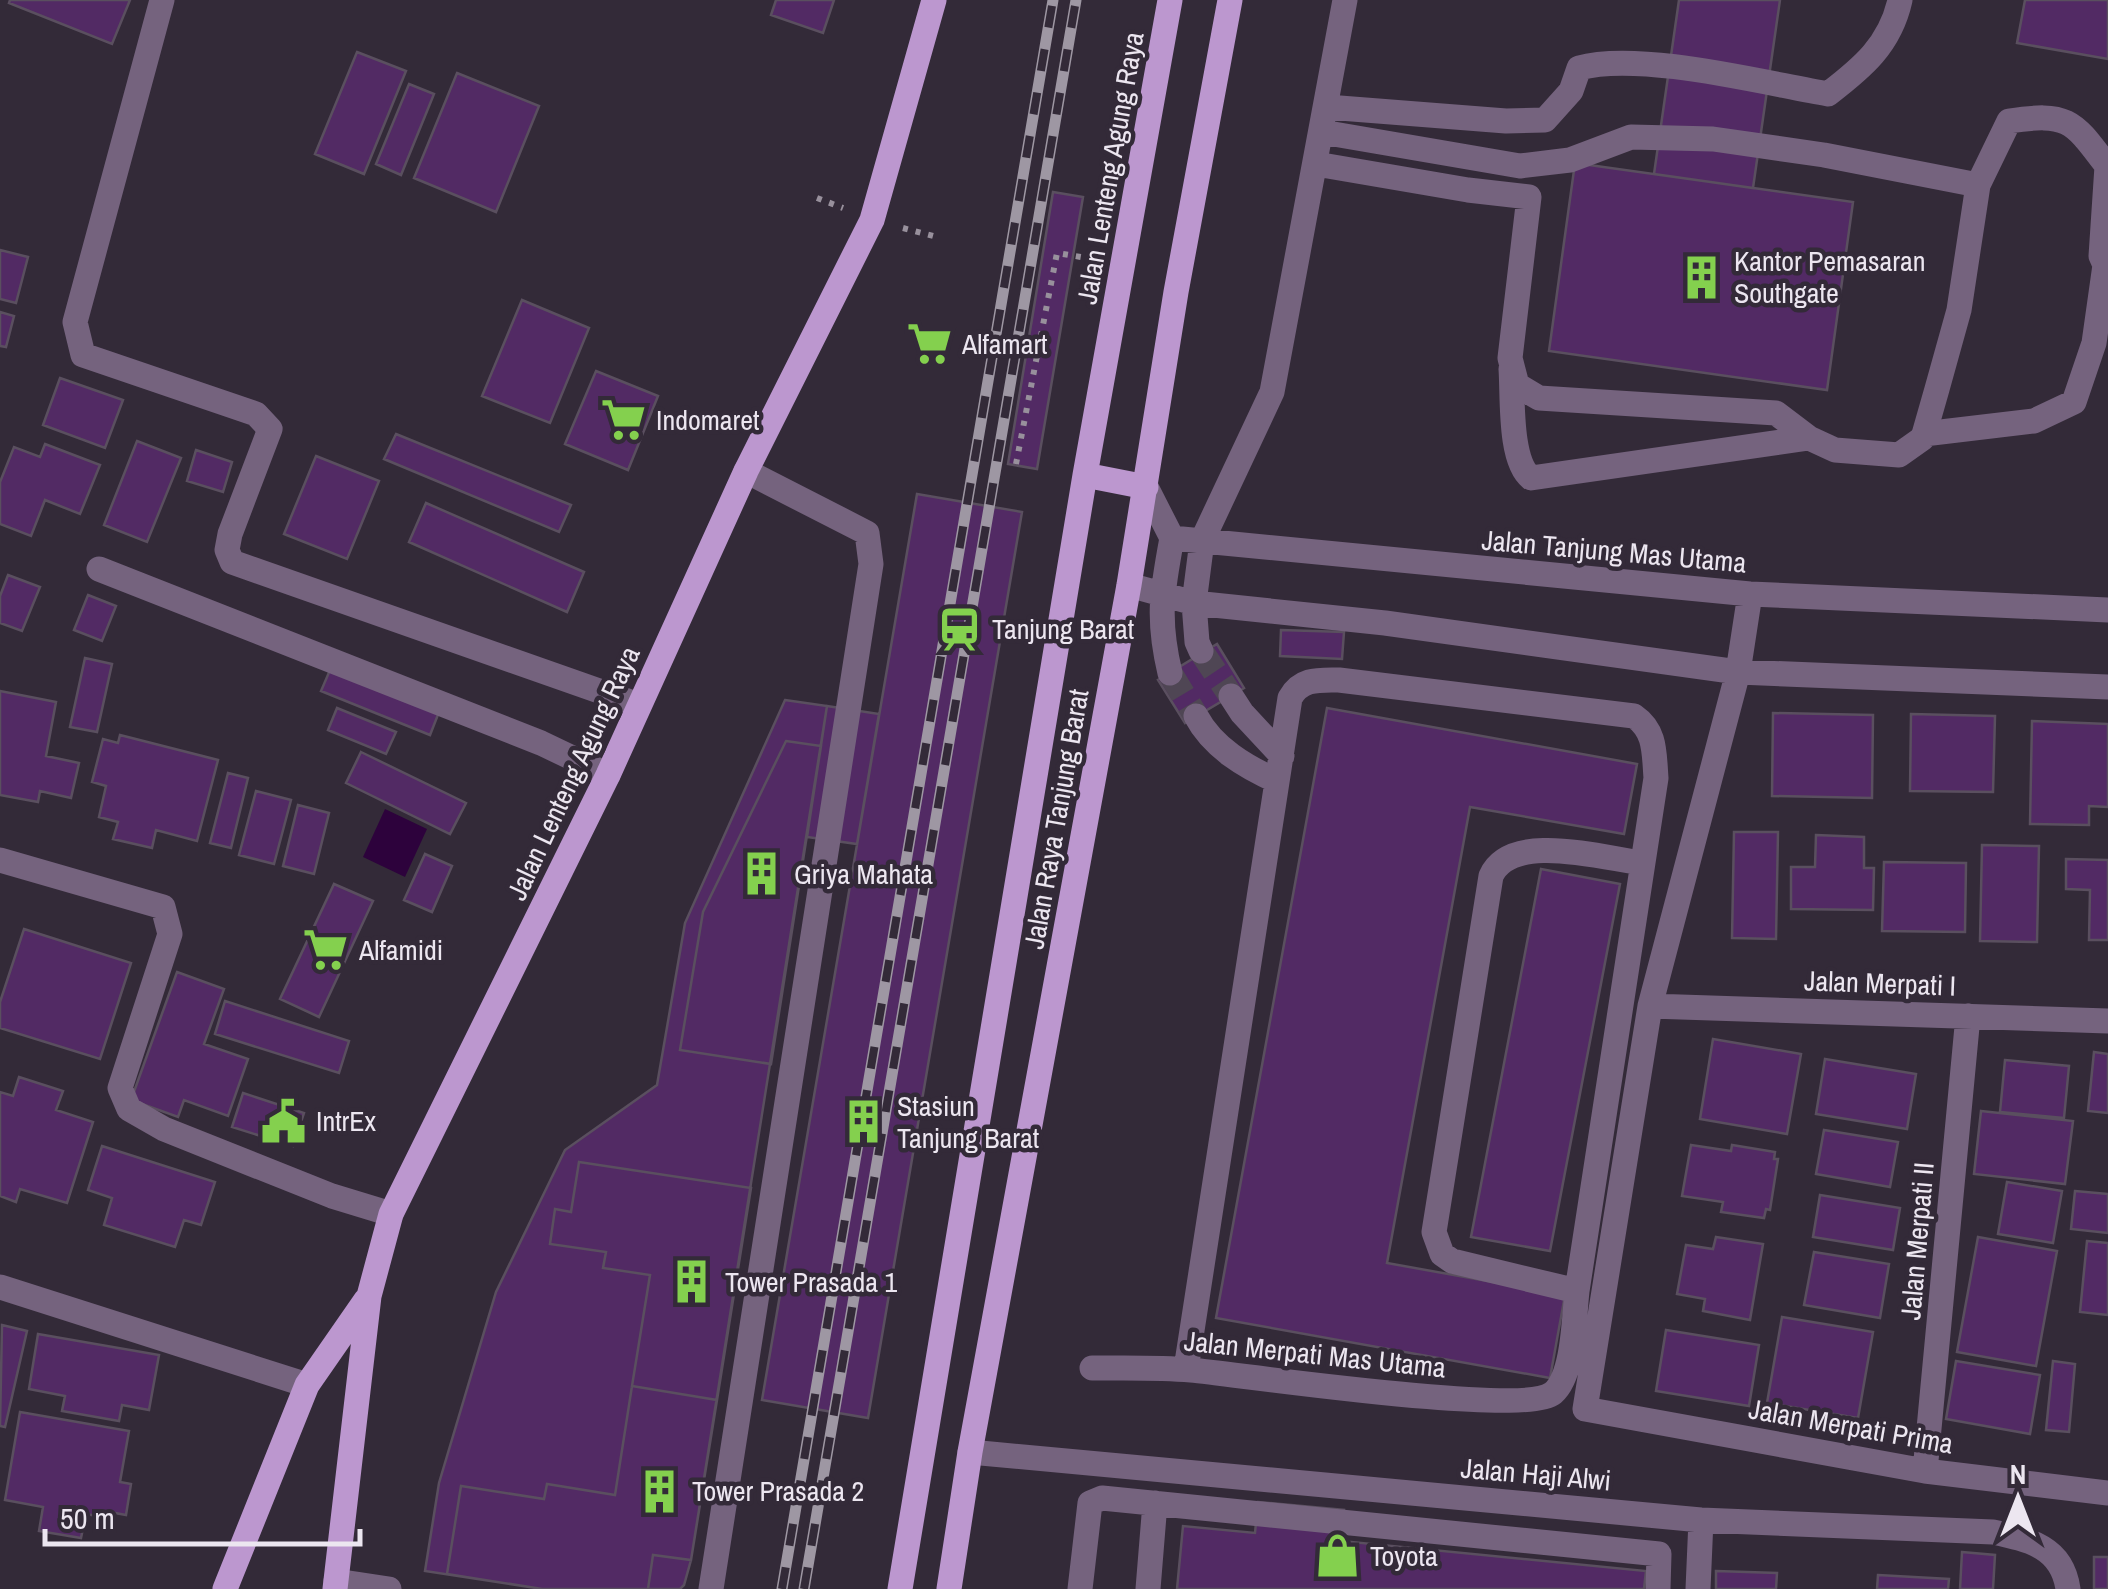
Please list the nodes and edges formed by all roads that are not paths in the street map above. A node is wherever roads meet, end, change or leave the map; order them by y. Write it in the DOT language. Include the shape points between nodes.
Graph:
graph roads {
  1 [pos="162,0"];
  2 [pos="934,0"];
  3 [pos="1170,0"];
  4 [pos="1230,0"];
  5 [pos="1345,0"];
  6 [pos="1900,0"];
  7 [pos="1325,120"];
  8 [pos="1316,164"];
  9 [pos="1978,184"];
  10 [pos="1510,358"];
  11 [pos="1924,434"];
  12 [pos="1809,438"];
  13 [pos="746,471"];
  14 [pos="1086,476"];
  15 [pos="1146,487"];
  16 [pos="1172,538"];
  17 [pos="1202,542"];
  18 [pos="99,568"];
  19 [pos="1129,585"];
  20 [pos="1162,593"];
  21 [pos="1750,594"];
  22 [pos="1194,603"];
  23 [pos="2108,610"];
  24 [pos="1202,651"];
  25 [pos="1738,672"];
  26 [pos="1170,673"];
  27 [pos="2108,687"];
  28 [pos="1230,696"];
  29 [pos="639,705"];
  30 [pos="1196,716"];
  31 [pos="1280,768"];
  32 [pos="608,776"];
  33 [pos="0,860"];
  34 [pos="1642,863"];
  35 [pos="1650,1006"];
  36 [pos="1968,1016"];
  37 [pos="2108,1021"];
  38 [pos="391,1214"];
  39 [pos="0,1288"];
  40 [pos="1576,1291"];
  41 [pos="369,1296"];
  42 [pos="1092,1368"];
  43 [pos="1186,1369"];
  44 [pos="307,1385"];
  45 [pos="970,1452"];
  46 [pos="1926,1471"];
  47 [pos="2108,1493"];
  48 [pos="1155,1503"];
  49 [pos="1701,1520"];
  50 [pos="336,1585"];
  51 [pos="226,1589"];
  52 [pos="390,1589"];
  53 [pos="711,1589"];
  54 [pos="900,1589"];
  55 [pos="949,1589"];
  56 [pos="1080,1589"];
  57 [pos="1148,1589"];
  58 [pos="1658,1589"];
  59 [pos="1698,1589"];
  60 [pos="2068,1589"];
  1 -- 29 [label="street" via="74,322 83,355 264,420 270,429 230,534 232,562"];
  2 -- 13 [label="main road, Jalan Lenteng Agung Raya" via="872,220"];
  3 -- 14 [label="main road, Jalan Lenteng Agung Raya"];
  4 -- 15 [label="main road, Jalan Raya Tanjung Barat"];
  5 -- 7 [label="street"];
  6 -- 7 [label="street" via="1869,63 1828,94 1650,64 1599,62 1580,68 1571,92 1545,120"];
  7 -- 8 [label="street"];
  7 -- 9 [label="street" via="1520,166 1570,160 1632,137 1714,139"];
  8 -- 10 [label="street" via="1529,197"];
  8 -- 17 [label="street" via="1272,392"];
  9 -- 11 [label="street" via="1960,310"];
  9 -- 11 [label="street" via="2010,121 2042,116 2075,124 2108,166 2094,343 2074,402 2034,421"];
  10 -- 12 [label="street" via="1517,384 1539,398 1776,413"];
  10 -- 12 [label="street" via="1517,456 1531,478"];
  11 -- 12 [label="street" via="1899,455 1835,450"];
  13 -- 29 [label="main road, Jalan Lenteng Agung Raya"];
  13 -- 53 [label="street" via="867,533 871,564"];
  14 -- 15 [label="main road"];
  14 -- 54 [label="main road, Jalan Lenteng Agung Raya"];
  15 -- 16 [label="street"];
  15 -- 19 [label="main road, Jalan Raya Tanjung Barat"];
  16 -- 17 [label="street, Jalan Tanjung Mas Utama"];
  16 -- 20 [label="street"];
  17 -- 21 [label="street, Jalan Tanjung Mas Utama"];
  17 -- 22 [label="street"];
  18 -- 32 [label="street"];
  19 -- 20 [label="street"];
  19 -- 45 [label="main road, Jalan Raya Tanjung Barat"];
  20 -- 22 [label="street"];
  20 -- 26 [label="street"];
  21 -- 23 [label="street, Jalan Tanjung Mas Utama"];
  21 -- 25 [label="street"];
  22 -- 24 [label="street"];
  22 -- 25 [label="street"];
  25 -- 27 [label="street"];
  25 -- 35 [label="street"];
  28 -- 31 [label="street"];
  29 -- 32 [label="main road, Jalan Lenteng Agung Raya"];
  30 -- 31 [label="street" via="1224,750 1252,769"];
  31 -- 34 [label="street" via="1290,698 1316,680 1634,716 1650,732 1656,778"];
  31 -- 43 [label="street"];
  32 -- 38 [label="main road, Jalan Lenteng Agung Raya"];
  33 -- 38 [label="street" via="163,907 170,934 120,1088 129,1109 164,1129"];
  34 -- 40 [label="street"];
  34 -- 40 [label="street" via="1542,850 1520,851 1496,865 1434,1232 1452,1261"];
  35 -- 36 [label="street, Jalan Merpati I"];
  35 -- 46 [label="street, Jalan Merpati Prima" via="1585,1409"];
  36 -- 37 [label="street, Jalan Merpati I"];
  36 -- 46 [label="street, Jalan Merpati II"];
  38 -- 41 [label="main road, Jalan Lenteng Agung Raya"];
  39 -- 44 [label="street"];
  40 -- 43 [label="street, Jalan Merpati Mas Utama" via="1564,1379 1548,1396 1532,1400 1438,1398"];
  41 -- 44 [label="main road"];
  41 -- 50 [label="main road, Jalan Lenteng Agung Raya"];
  42 -- 43 [label="street, Jalan Merpati Mas Utama"];
  44 -- 51 [label="main road"];
  45 -- 49 [label="street, Jalan Haji Alwi"];
  45 -- 55 [label="main road, Jalan Raya Tanjung Barat"];
  46 -- 47 [label="street, Jalan Merpati Prima"];
  48 -- 56 [label="street" via="1090,1503"];
  48 -- 57 [label="street"];
  48 -- 58 [label="street" via="1659,1554"];
  49 -- 59 [label="street"];
  49 -- 60 [label="street, Jalan Haji Alwi" via="1994,1532 2052,1552"];
  50 -- 52 [label="street"];
}
